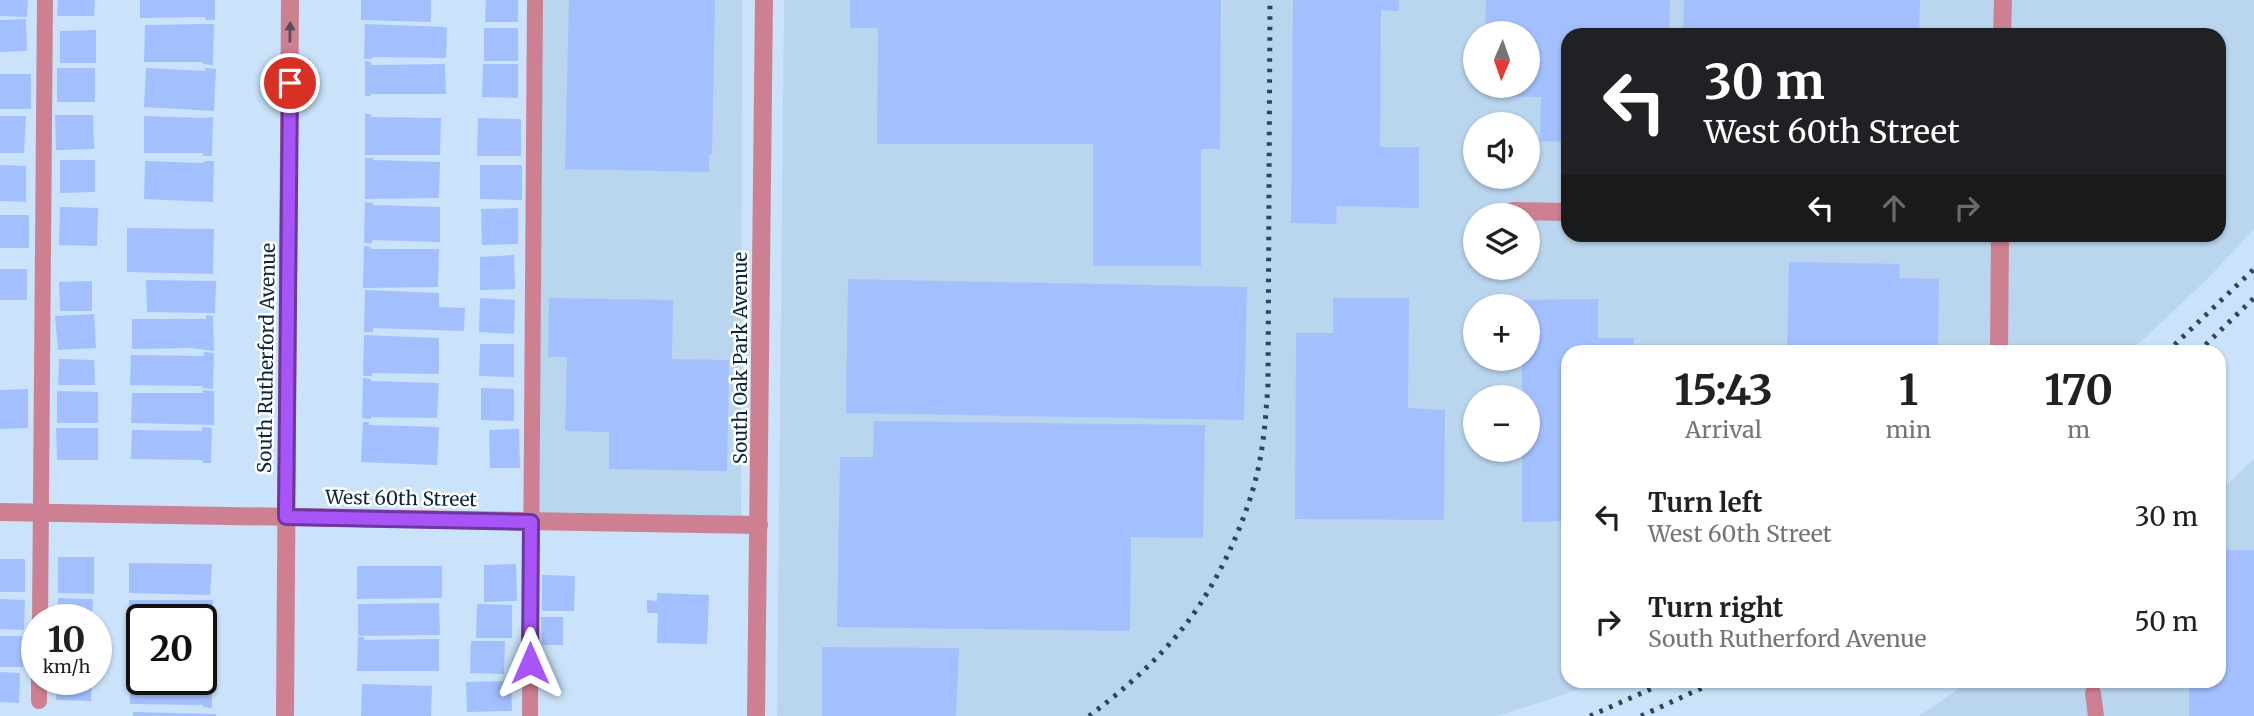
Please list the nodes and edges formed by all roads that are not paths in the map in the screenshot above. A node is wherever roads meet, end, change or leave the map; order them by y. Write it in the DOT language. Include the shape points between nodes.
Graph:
graph roads {
  1 [pos="45,0"];
  2 [pos="290,0"];
  3 [pos="535,0"];
  4 [pos="764,0"];
  5 [pos="2003,0"];
  6 [pos="2002,28"];
  7 [pos="1540,211"];
  8 [pos="1561,212"];
  9 [pos="2000,242"];
  10 [pos="1999,345"];
  11 [pos="0,512"];
  12 [pos="41,512"];
  13 [pos="286,517"];
  14 [pos="531,522"];
  15 [pos="759,525"];
  16 [pos="40,604"];
  17 [pos="2093,694"];
  18 [pos="38,695"];
  19 [pos="38,701"];
  20 [pos="285,716"];
  21 [pos="530,716"];
  22 [pos="756,716"];
  23 [pos="2096,716"];
  1 -- 12 [label="lane"];
  13 -- 2 [label="street, South Rutherford Avenue, one-way"];
  3 -- 14 [label="lane"];
  4 -- 15 [label="street, South Oak Park Avenue"];
  5 -- 6 [label="street"];
  7 -- 8 [label="street"];
  9 -- 10 [label="street"];
  11 -- 12 [label="street, West 60th Street"];
  12 -- 13 [label="street, West 60th Street"];
  12 -- 16 [label="lane"];
  13 -- 14 [label="street, West 60th Street"];
  13 -- 20 [label="street, South Rutherford Avenue"];
  14 -- 15 [label="street, West 60th Street"];
  14 -- 21 [label="lane"];
  15 -- 22 [label="street, South Oak Park Avenue"];
  17 -- 23 [label="lane"];
  18 -- 19 [label="lane"];
}
